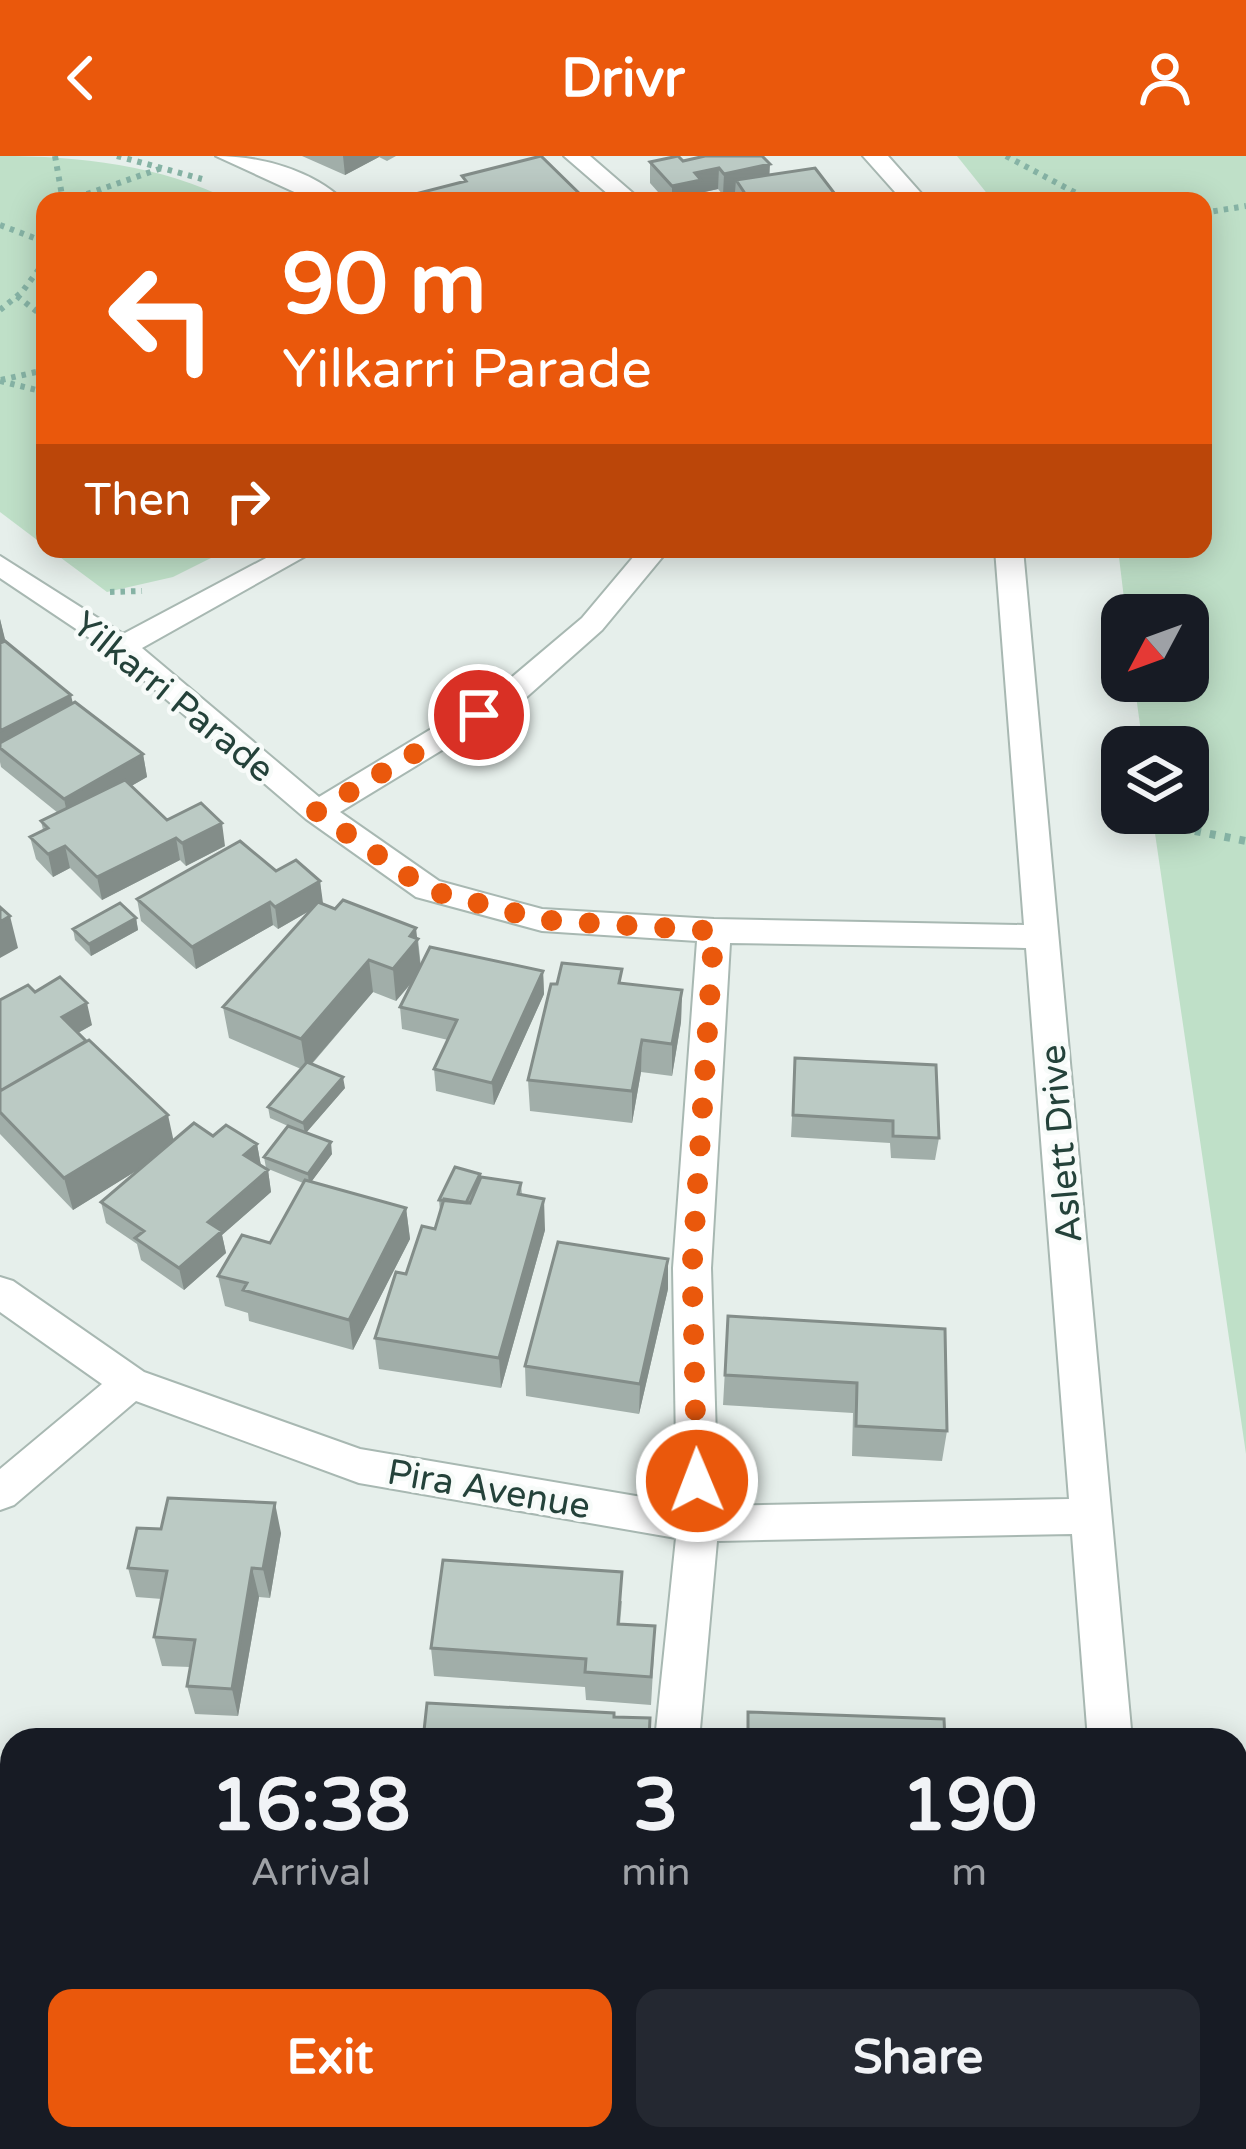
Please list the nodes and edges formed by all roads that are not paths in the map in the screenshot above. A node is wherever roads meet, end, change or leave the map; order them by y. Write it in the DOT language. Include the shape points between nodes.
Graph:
graph roads {
  1 [pos="228,156"];
  2 [pos="576,156"];
  3 [pos="875,156"];
  4 [pos="315,192"];
  5 [pos="619,192"];
  6 [pos="908,192"];
  7 [pos="287,558"];
  8 [pos="647,558"];
  9 [pos="1010,558"];
  10 [pos="0,565"];
  11 [pos="122,646"];
  12 [pos="316,812"];
  13 [pos="714,931"];
  14 [pos="1043,938"];
  15 [pos="0,1292"];
  16 [pos="130,1383"];
  17 [pos="0,1493"];
  18 [pos="1091,1516"];
  19 [pos="698,1524"];
  20 [pos="678,1728"];
  21 [pos="1109,1728"];
  1 -- 4 [label="street"];
  2 -- 5 [label="street"];
  3 -- 6 [label="street"];
  7 -- 11 [label="street"];
  8 -- 12 [label="street" via="592,624 510,695"];
  9 -- 14 [label="street, Aslett Drive"];
  10 -- 11 [label="street, Yilkarri Parade"];
  11 -- 12 [label="street, Yilkarri Parade"];
  12 -- 13 [label="street, Yilkarri Parade" via="428,890 542,920"];
  13 -- 14 [label="street, Yilkarri Parade"];
  13 -- 19 [label="street" via="692,1268"];
  14 -- 18 [label="street, Aslett Drive"];
  15 -- 16 [label="street, Pira Avenue"];
  16 -- 17 [label="street"];
  16 -- 19 [label="street, Pira Avenue" via="359,1466"];
  18 -- 19 [label="street, Pira Avenue"];
  18 -- 21 [label="street, Aslett Drive"];
  19 -- 20 [label="street"];
}
